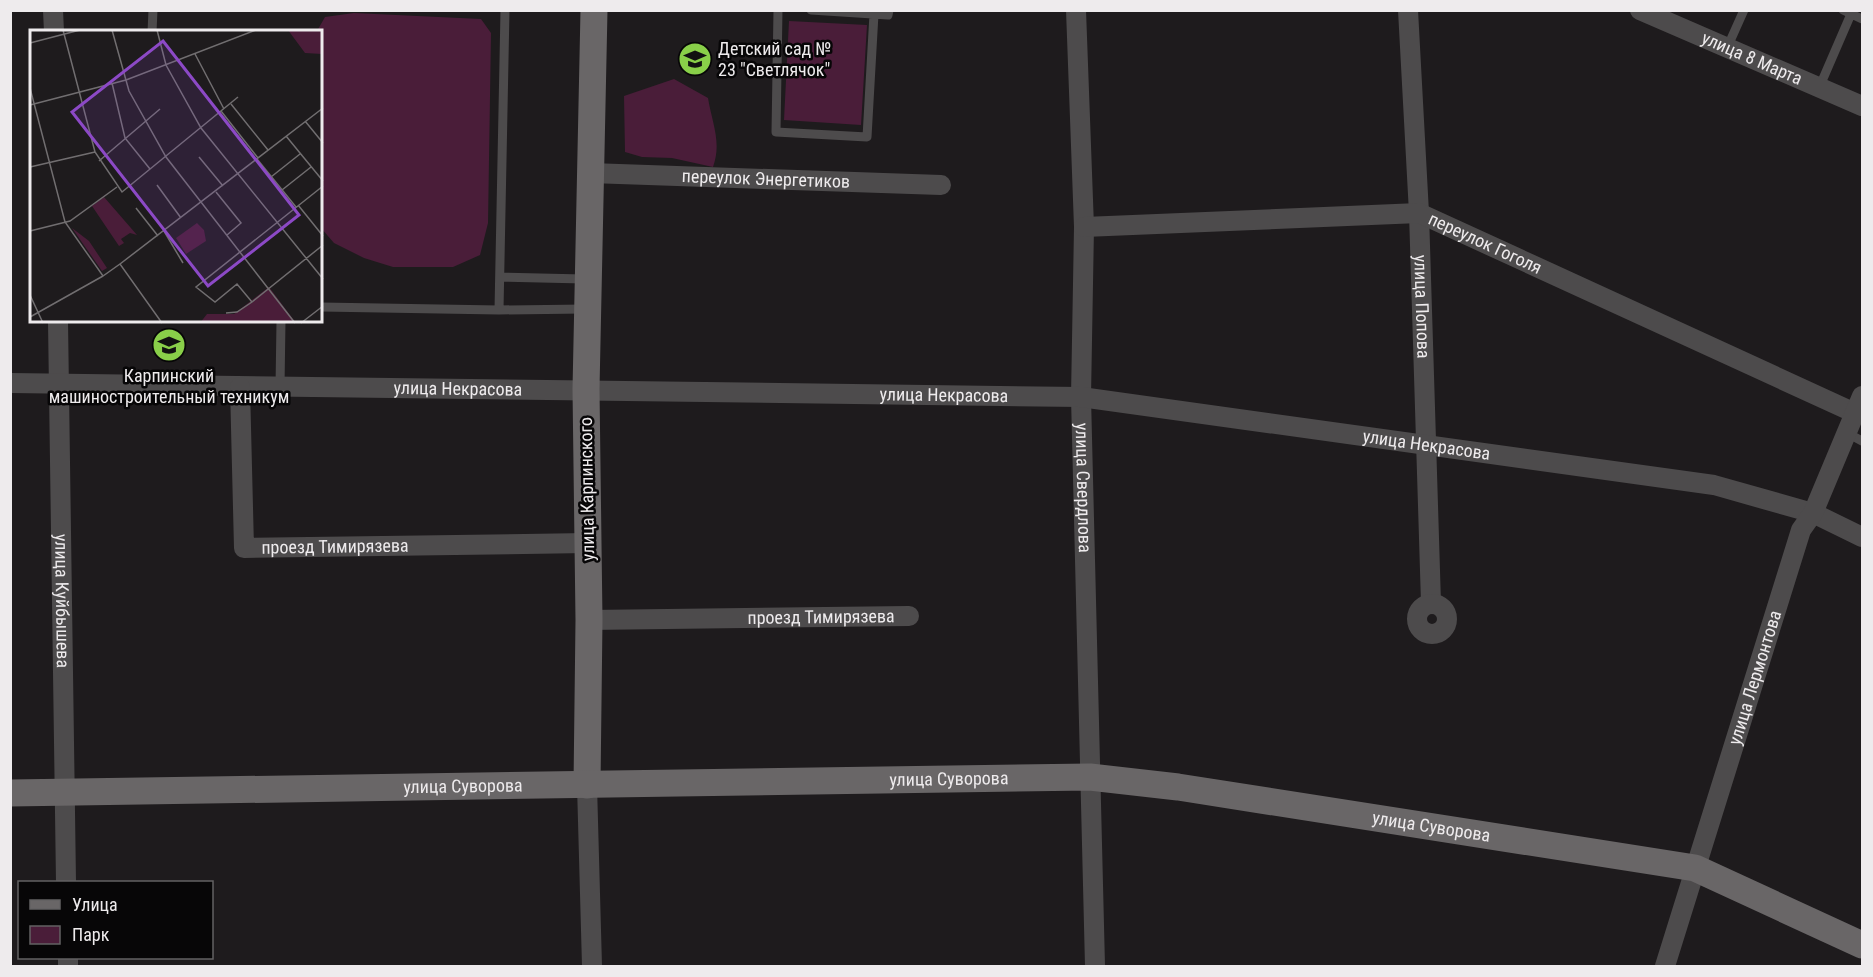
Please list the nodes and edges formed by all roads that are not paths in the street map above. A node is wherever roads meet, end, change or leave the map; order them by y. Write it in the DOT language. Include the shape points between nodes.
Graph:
graph roads {
  1 [pos="53,10"];
  2 [pos="153,10"];
  3 [pos="505,10"];
  4 [pos="594,10"];
  5 [pos="778,10"];
  6 [pos="811,10"];
  7 [pos="889,10"];
  8 [pos="1076,10"];
  9 [pos="1408,10"];
  10 [pos="1744,10"];
  11 [pos="1640,11"];
  12 [pos="1847,12"];
  13 [pos="874,14"];
  14 [pos="1863,19"];
  15 [pos="54,30"];
  16 [pos="152,30"];
  17 [pos="1727,48"];
  18 [pos="1819,88"];
  19 [pos="1863,106"];
  20 [pos="590,173"];
  21 [pos="941,185"];
  22 [pos="1419,213"];
  23 [pos="1084,227"];
  24 [pos="500,277"];
  25 [pos="588,279"];
  26 [pos="322,307"];
  27 [pos="587,309"];
  28 [pos="499,310"];
  29 [pos="58,322"];
  30 [pos="281,322"];
  31 [pos="10,383"];
  32 [pos="59,383"];
  33 [pos="240,387"];
  34 [pos="280,387"];
  35 [pos="586,388"];
  36 [pos="1081,397"];
  37 [pos="1859,404"];
  38 [pos="1855,437"];
  39 [pos="1426,445"];
  40 [pos="1813,513"];
  41 [pos="1863,537"];
  42 [pos="588,543"];
  43 [pos="1431,603"];
  44 [pos="909,616"];
  45 [pos="589,620"];
  46 [pos="1090,777"];
  47 [pos="587,785"];
  48 [pos="65,792"];
  49 [pos="10,793"];
  50 [pos="1695,868"];
  51 [pos="66,881"];
  52 [pos="1863,945"];
  53 [pos="592,966"];
  54 [pos="1095,966"];
  55 [pos="1665,966"];
  1 -- 15 [label="street"];
  2 -- 16 [label="lane"];
  3 -- 24 [label="lane"];
  4 -- 20 [label="street, улица Карпинского"];
  5 -- 13 [label="lane" via="776,132 867,137"];
  6 -- 13 [label="lane"];
  7 -- 13 [label="lane" via="888,15"];
  8 -- 23 [label="street, улица Свердлова"];
  9 -- 22 [label="street, улица Попова"];
  10 -- 17 [label="lane"];
  11 -- 17 [label="street, улица 8 Марта"];
  12 -- 14 [label="lane"];
  12 -- 18 [label="lane"];
  17 -- 18 [label="street, улица 8 Марта"];
  18 -- 19 [label="street, улица 8 Марта"];
  20 -- 21 [label="street, переулок Энергетиков"];
  20 -- 25 [label="street, улица Карпинского"];
  22 -- 23 [label="street, переулок Гоголя"];
  22 -- 37 [label="street, переулок Гоголя"];
  22 -- 39 [label="street, улица Попова"];
  23 -- 36 [label="street, улица Свердлова"];
  24 -- 25 [label="lane"];
  24 -- 28 [label="lane"];
  25 -- 27 [label="street, улица Карпинского"];
  26 -- 28 [label="lane"];
  27 -- 28 [label="lane"];
  27 -- 35 [label="street, улица Карпинского"];
  29 -- 32 [label="street, улица Куйбышева"];
  30 -- 34 [label="lane"];
  31 -- 32 [label="street, улица Некрасова"];
  32 -- 33 [label="street, улица Некрасова"];
  32 -- 48 [label="street, улица Куйбышева"];
  33 -- 34 [label="street, улица Некрасова"];
  33 -- 42 [label="street, проезд Тимирязева" via="244,548"];
  34 -- 35 [label="street, улица Некрасова"];
  35 -- 36 [label="street, улица Некрасова"];
  35 -- 42 [label="street, улица Карпинского"];
  36 -- 39 [label="street, улица Некрасова"];
  36 -- 46 [label="street, улица Свердлова"];
  37 -- 38 [label="street, улица Лермонтова"];
  38 -- 40 [label="street, улица Лермонтова"];
  39 -- 40 [label="street, улица Некрасова" via="1714,485"];
  39 -- 43 [label="street, улица Попова"];
  40 -- 41 [label="street, улица Некрасова"];
  40 -- 50 [label="street, улица Лермонтова" via="1801,530"];
  42 -- 45 [label="street, улица Карпинского"];
  44 -- 45 [label="street, проезд Тимирязева"];
  45 -- 47 [label="street, улица Карпинского"];
  46 -- 47 [label="street, улица Суворова"];
  46 -- 50 [label="street, улица Суворова" via="1178,787"];
  46 -- 54 [label="street, улица Свердлова"];
  47 -- 48 [label="street, улица Суворова"];
  47 -- 53 [label="street, улица Карпинского"];
  48 -- 49 [label="street, улица Суворова"];
  48 -- 51 [label="street, улица Куйбышева"];
  50 -- 52 [label="street, улица Суворова"];
  50 -- 55 [label="street, улица Лермонтова"];
}
